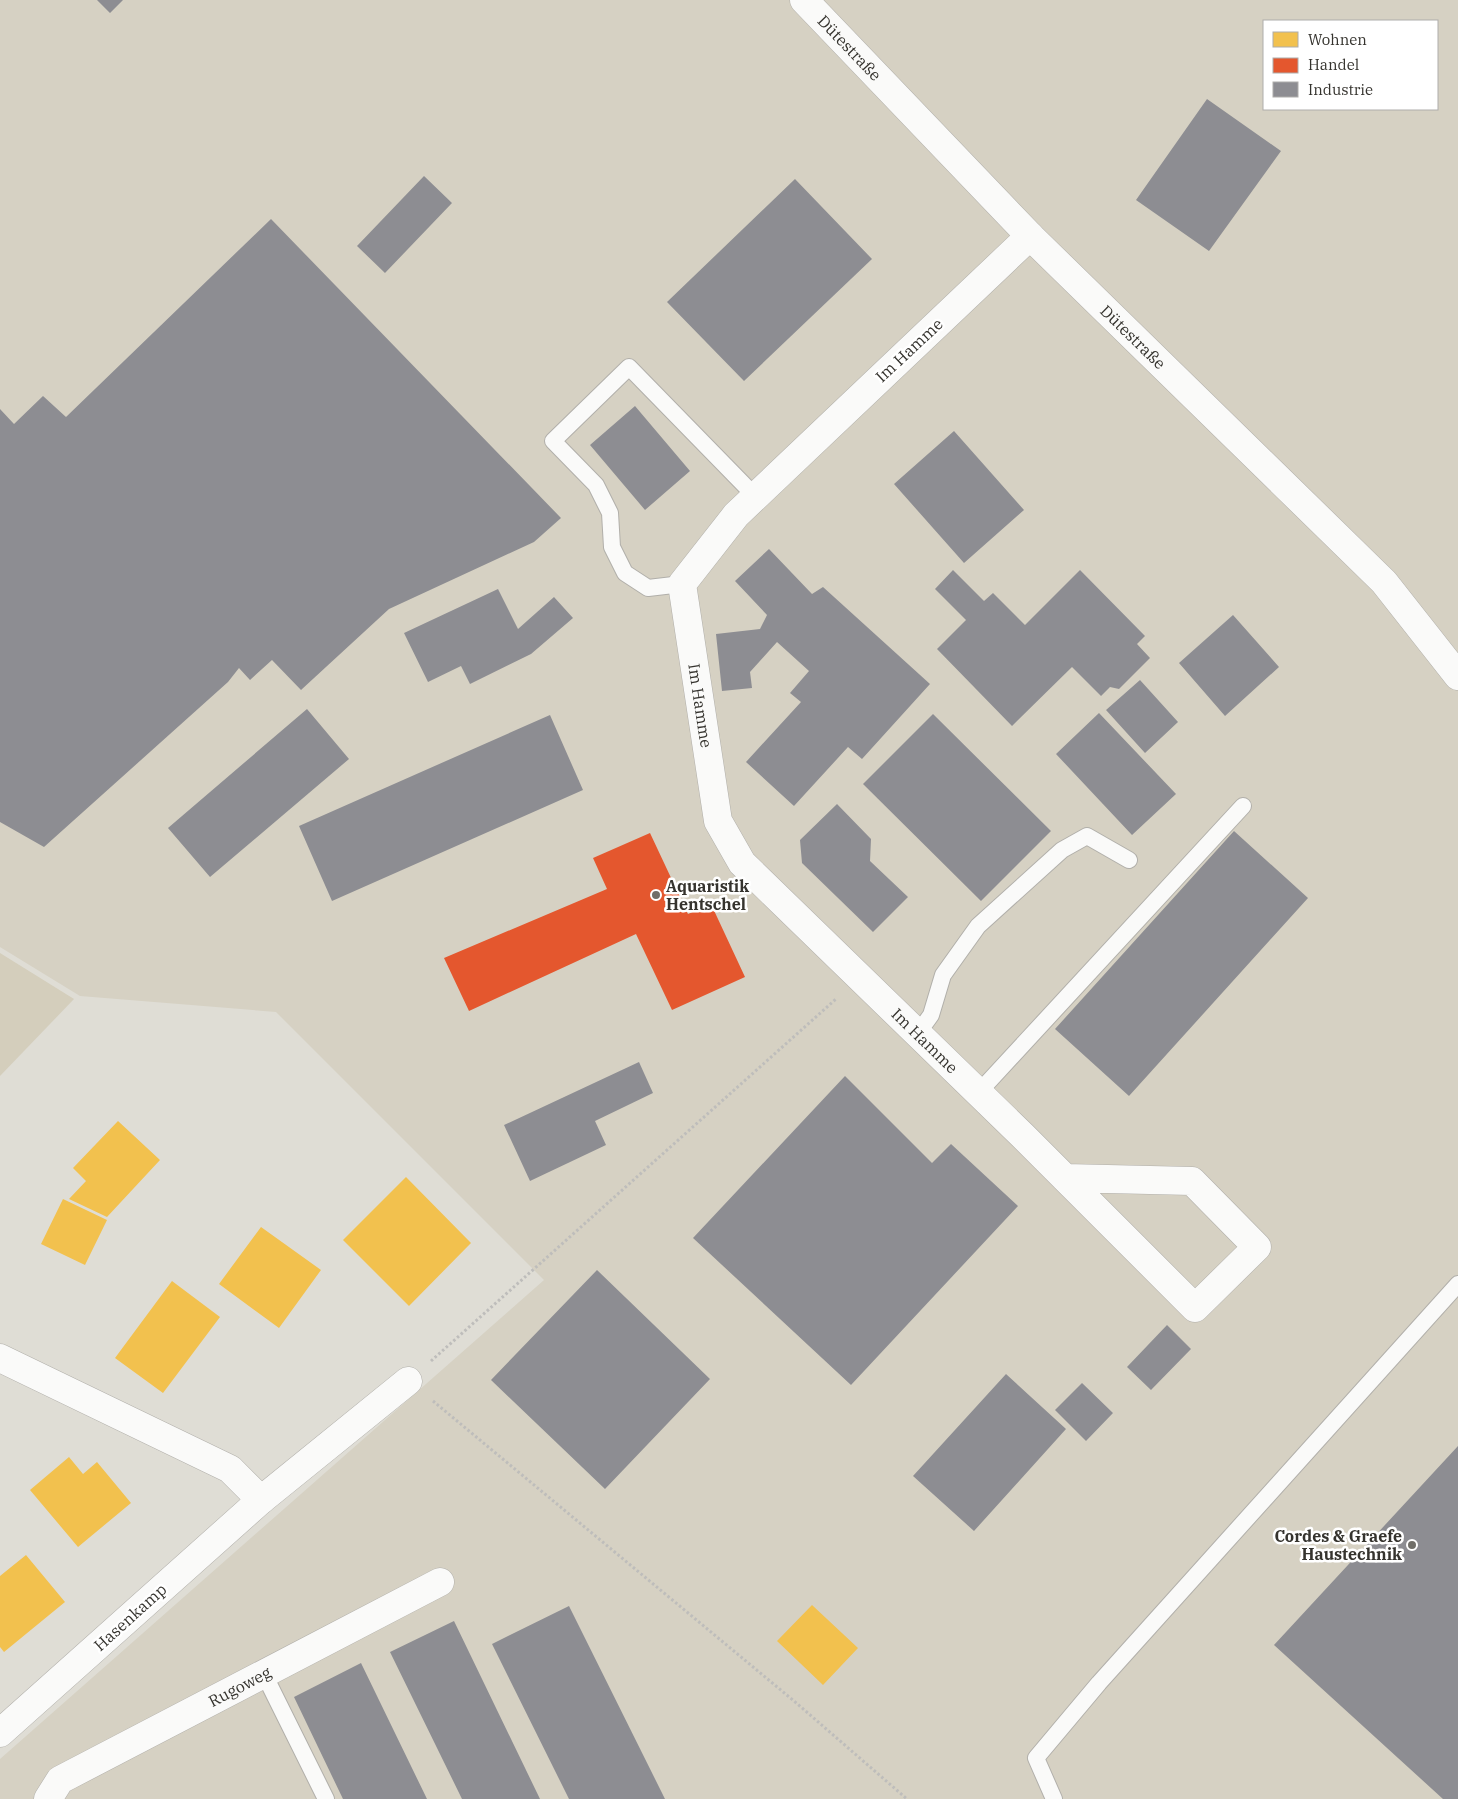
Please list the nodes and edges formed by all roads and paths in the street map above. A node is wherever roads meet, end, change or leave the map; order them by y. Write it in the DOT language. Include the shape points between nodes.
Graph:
graph roads {
  1 [pos="804,0"];
  2 [pos="1030,236"];
  3 [pos="755,496"];
  4 [pos="682,584"];
  5 [pos="1458,676"];
  6 [pos="1243,806"];
  7 [pos="1128,860"];
  8 [pos="861,977"];
  9 [pos="918,1033"];
  10 [pos="979,1092"];
  11 [pos="1065,1178"];
  12 [pos="1458,1284"];
  13 [pos="0,1358"];
  14 [pos="408,1381"];
  15 [pos="261,1500"];
  16 [pos="440,1582"];
  17 [pos="264,1674"];
  18 [pos="0,1733"];
  19 [pos="48,1799"];
  20 [pos="326,1799"];
  21 [pos="907,1799"];
  22 [pos="1054,1799"];
  1 -- 2 [label="street, Dütestraße"];
  2 -- 3 [label="street, Im Hamme"];
  2 -- 5 [label="street, Dütestraße" via="1384,582"];
  3 -- 4 [label="street, Im Hamme"];
  3 -- 4 [label="lane" via="629,367 553,440 596,485 610,513 612,547 625,573 648,588"];
  4 -- 8 [label="street, Im Hamme" via="718,821 742,863"];
  6 -- 10 [label="lane"];
  7 -- 9 [label="lane" via="1086,836 1062,850 978,926 944,976 931,1015"];
  8 -- 9 [label="street, Im Hamme"];
  8 -- 14 [label="path"];
  9 -- 10 [label="street, Im Hamme"];
  10 -- 11 [label="street, Im Hamme"];
  11 -- 11 [label="street, Im Hamme" via="1195,1308 1257,1247 1192,1181"];
  12 -- 22 [label="lane" via="1105,1676 1036,1758"];
  13 -- 15 [label="street" via="230,1468"];
  14 -- 15 [label="street, Hasenkamp"];
  14 -- 21 [label="path" via="794,1701"];
  15 -- 18 [label="street, Hasenkamp"];
  16 -- 17 [label="street, Rugoweg"];
  17 -- 19 [label="street, Rugoweg" via="60,1780"];
  17 -- 20 [label="lane"];
}
